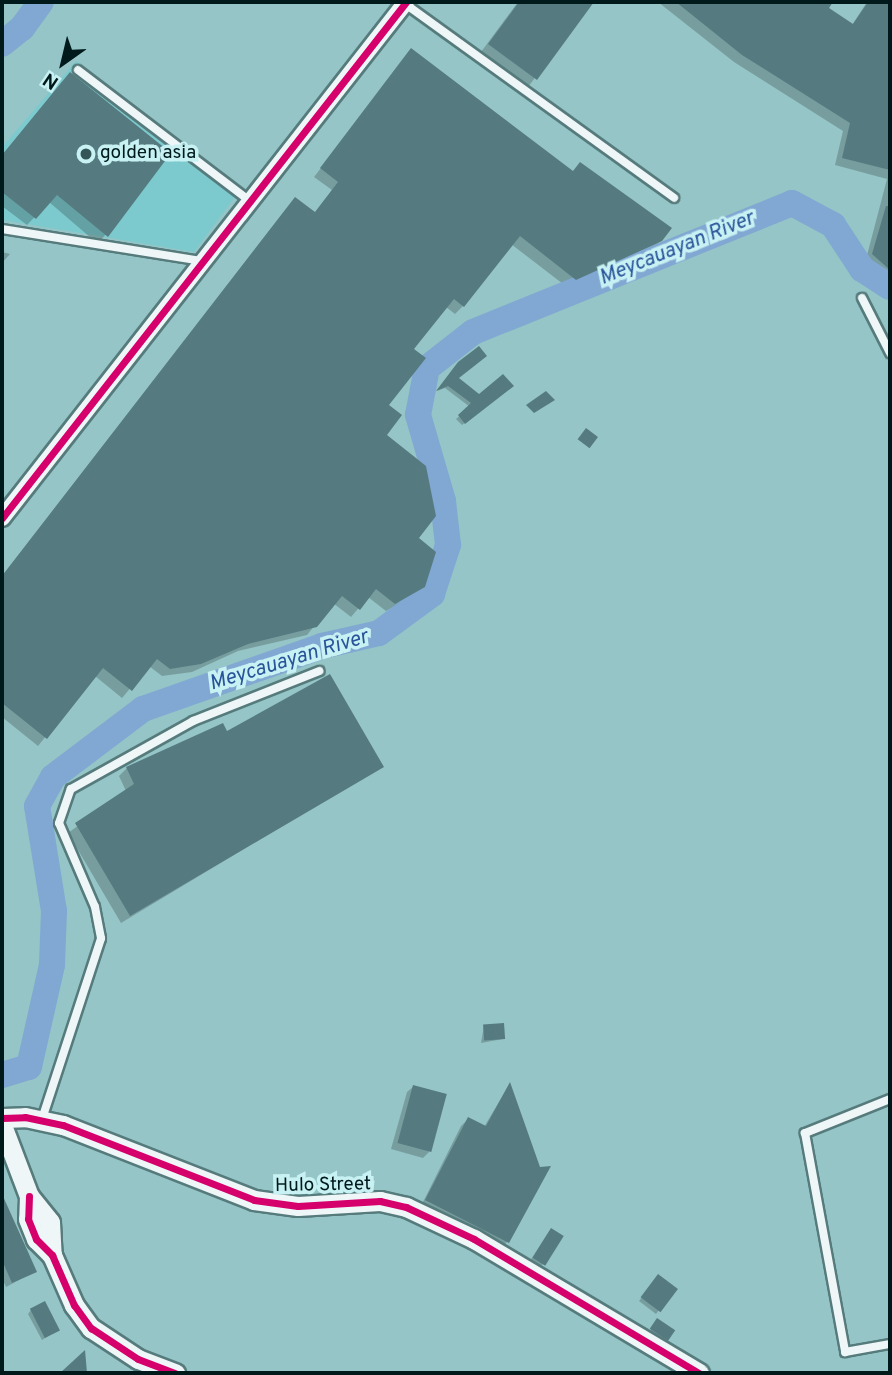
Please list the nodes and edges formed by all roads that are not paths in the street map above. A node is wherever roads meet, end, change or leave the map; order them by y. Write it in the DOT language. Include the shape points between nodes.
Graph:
graph roads {
  1 [pos="404,2"];
  2 [pos="78,70"];
  3 [pos="674,198"];
  4 [pos="250,201"];
  5 [pos="2,229"];
  6 [pos="205,261"];
  7 [pos="862,298"];
  8 [pos="890,353"];
  9 [pos="2,518"];
  10 [pos="319,671"];
  11 [pos="890,1098"];
  12 [pos="2,1118"];
  13 [pos="42,1119"];
  14 [pos="2,1125"];
  15 [pos="890,1344"];
  16 [pos="175,1373"];
  17 [pos="699,1373"];
  1 -- 3 [label="lane"];
  1 -- 4 [label="street"];
  2 -- 4 [label="lane"];
  4 -- 6 [label="street"];
  5 -- 6 [label="lane"];
  6 -- 9 [label="street"];
  7 -- 8 [label="lane"];
  10 -- 13 [label="lane" via="193,721 71,789 59,822 95,907 101,938"];
  11 -- 15 [label="lane" via="805,1132 845,1352"];
  12 -- 13 [label="street, Hulo Street"];
  13 -- 17 [label="street, Hulo Street" via="254,1200 298,1206 380,1201 418,1212 474,1239"];
  14 -- 16 [label="street" via="29,1196 28,1219 36,1239 52,1255 91,1328 138,1359"];
}
